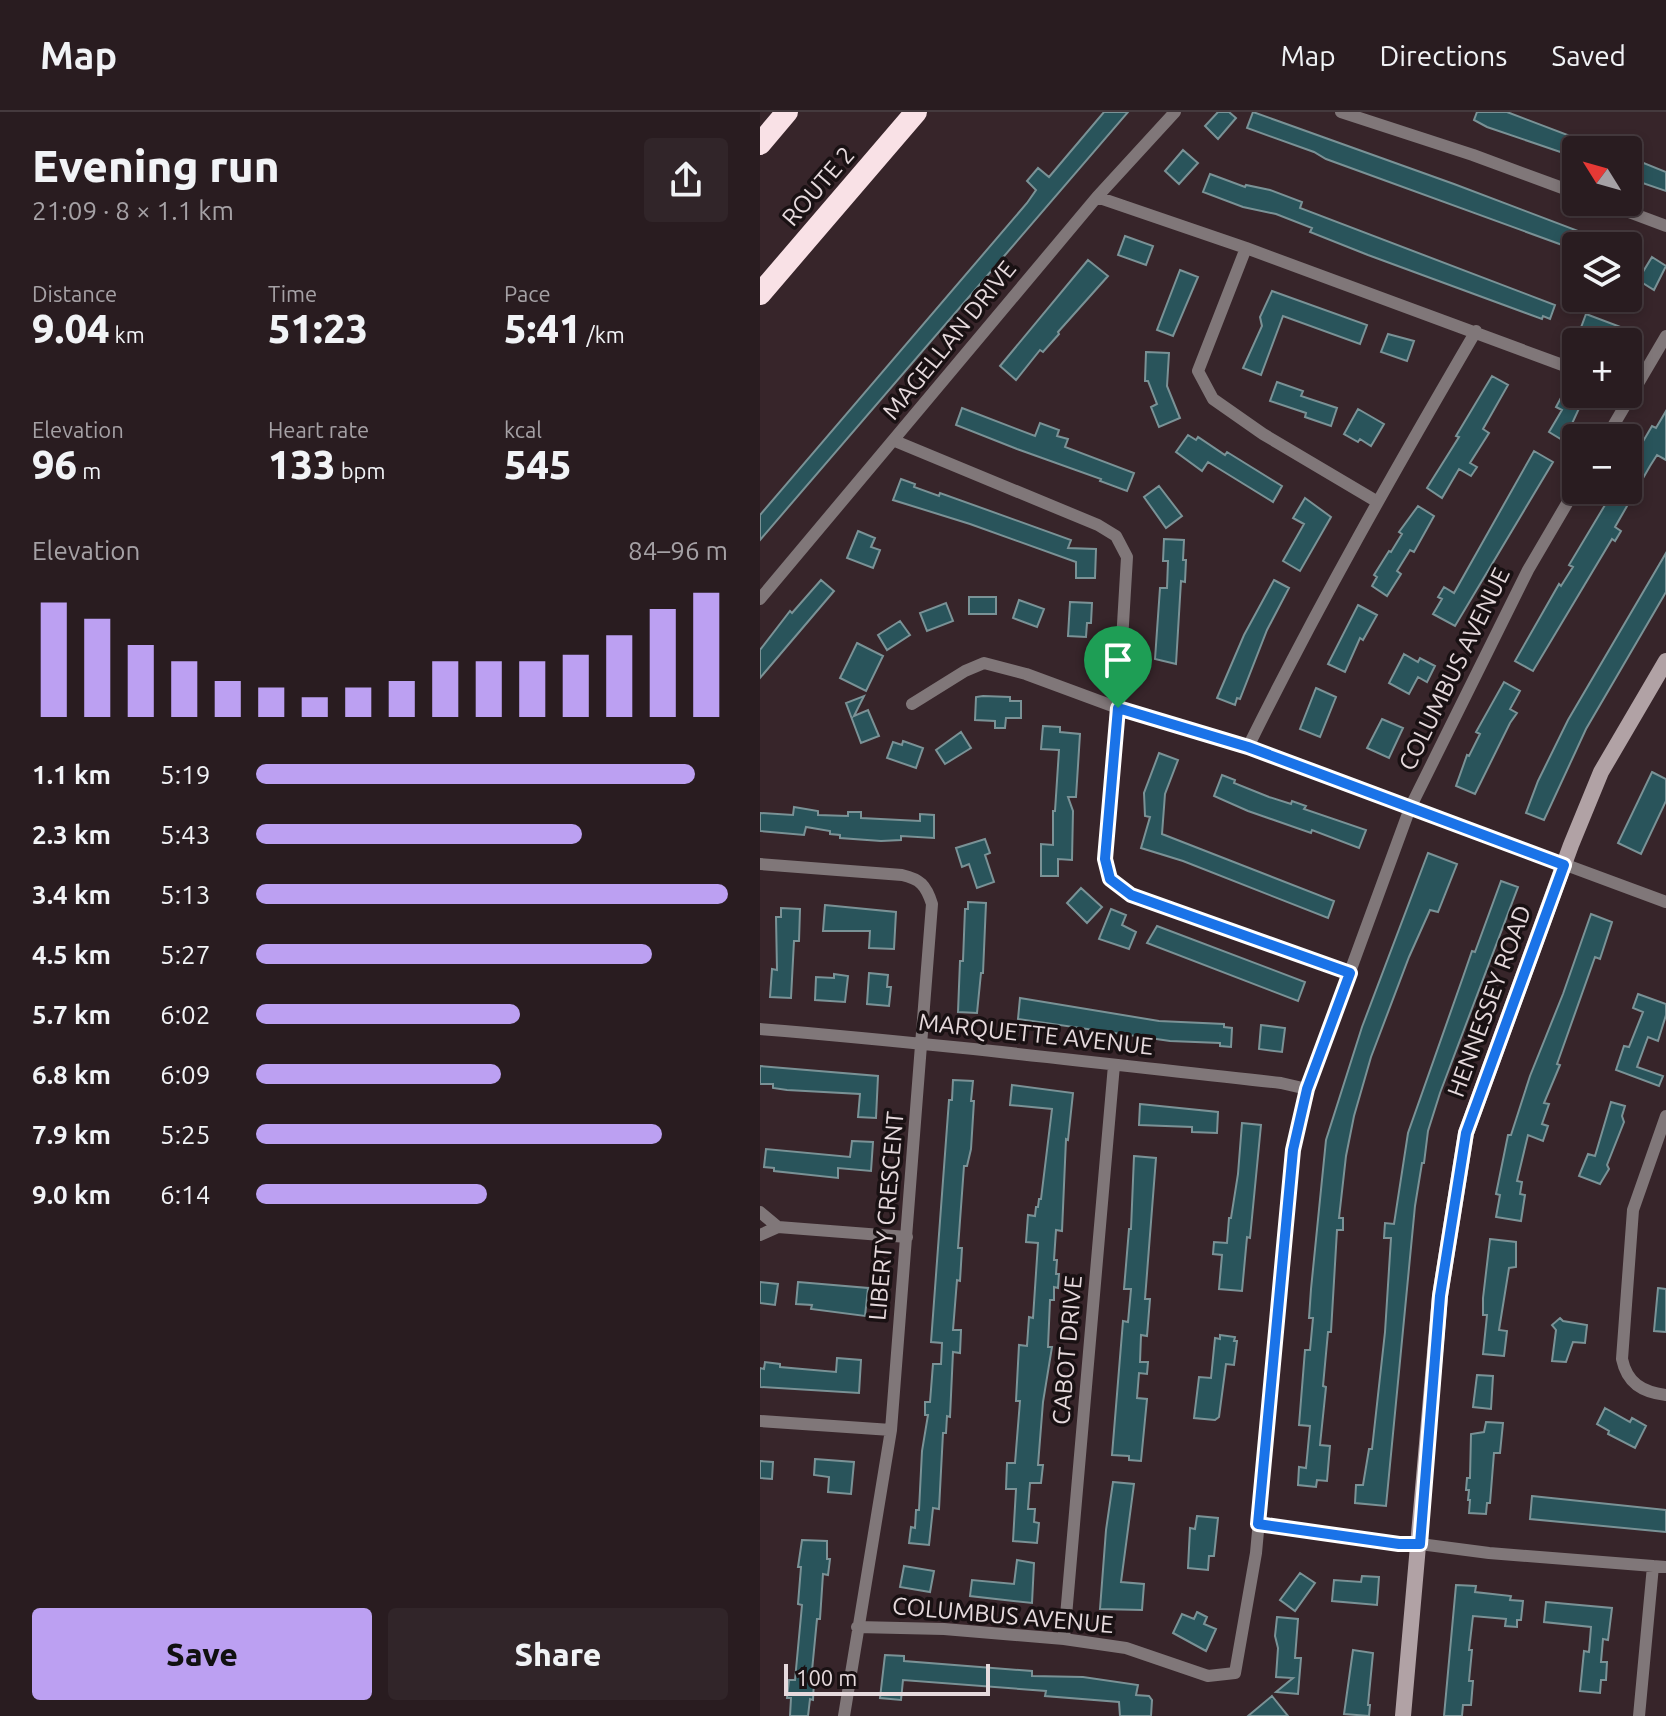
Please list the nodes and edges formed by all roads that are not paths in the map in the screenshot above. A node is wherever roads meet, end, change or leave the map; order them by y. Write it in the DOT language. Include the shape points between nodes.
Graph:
graph roads {
  1 [pos="787,112"];
  2 [pos="916,112"];
  3 [pos="1175,112"];
  4 [pos="1341,112"];
  5 [pos="760,144"];
  6 [pos="1562,188"];
  7 [pos="1097,197"];
  8 [pos="1639,216"];
  9 [pos="1666,226"];
  10 [pos="1246,248"];
  11 [pos="760,294"];
  12 [pos="1476,331"];
  13 [pos="1666,336"];
  14 [pos="1562,365"];
  15 [pos="1642,373"];
  16 [pos="895,441"];
  17 [pos="1376,501"];
  18 [pos="1567,504"];
  19 [pos="760,599"];
  20 [pos="1666,661"];
  21 [pos="912,704"];
  22 [pos="1118,708"];
  23 [pos="1248,747"];
  24 [pos="1410,808"];
  25 [pos="760,864"];
  26 [pos="1564,865"];
  27 [pos="1666,902"];
  28 [pos="1350,973"];
  29 [pos="760,1029"];
  30 [pos="922,1043"];
  31 [pos="1114,1065"];
  32 [pos="1307,1089"];
  33 [pos="1666,1116"];
  34 [pos="760,1212"];
  35 [pos="778,1227"];
  36 [pos="760,1235"];
  37 [pos="907,1237"];
  38 [pos="1666,1395"];
  39 [pos="760,1421"];
  40 [pos="891,1430"];
  41 [pos="1258,1524"];
  42 [pos="1420,1544"];
  43 [pos="1659,1567"];
  44 [pos="857,1627"];
  45 [pos="1064,1639"];
  46 [pos="844,1716"];
  47 [pos="1403,1716"];
  48 [pos="1639,1716"];
  1 -- 5 [label="highway"];
  2 -- 11 [label="highway, ROUTE 2"];
  3 -- 7 [label="street, MAGELLAN DRIVE"];
  4 -- 6 [label="street"];
  7 -- 10 [label="street"];
  7 -- 16 [label="street, MAGELLAN DRIVE"];
  8 -- 9 [label="street"];
  10 -- 12 [label="street"];
  10 -- 17 [label="street" via="1198,371 1213,399"];
  12 -- 14 [label="street"];
  12 -- 17 [label="street"];
  13 -- 15 [label="street"];
  16 -- 19 [label="street, MAGELLAN DRIVE"];
  16 -- 22 [label="street" via="1116,536 1127,557"];
  17 -- 23 [label="street"];
  18 -- 24 [label="street, COLUMBUS AVENUE" via="1528,570"];
  20 -- 26 [label="street, HENNESSEY ROAD" via="1601,772"];
  21 -- 22 [label="street" via="984,663"];
  22 -- 23 [label="street"];
  22 -- 28 [label="street" via="1105,859 1110,879 1131,895"];
  23 -- 24 [label="street"];
  24 -- 26 [label="street"];
  24 -- 28 [label="street, COLUMBUS AVENUE"];
  25 -- 30 [label="street, LIBERTY CRESCENT" via="902,875 918,879 928,889 932,904"];
  26 -- 27 [label="street"];
  26 -- 42 [label="street, HENNESSEY ROAD" via="1466,1133 1440,1296"];
  28 -- 32 [label="street, COLUMBUS AVENUE"];
  29 -- 30 [label="street, MARQUETTE AVENUE"];
  30 -- 31 [label="street, MARQUETTE AVENUE"];
  30 -- 37 [label="street, LIBERTY CRESCENT"];
  31 -- 32 [label="street, MARQUETTE AVENUE"];
  31 -- 45 [label="street, CABOT DRIVE"];
  32 -- 41 [label="street, COLUMBUS AVENUE" via="1293,1150"];
  33 -- 38 [label="street" via="1633,1210 1622,1359 1633,1382"];
  34 -- 35 [label="street"];
  35 -- 36 [label="street"];
  35 -- 37 [label="street"];
  37 -- 40 [label="street, LIBERTY CRESCENT"];
  39 -- 40 [label="street"];
  40 -- 44 [label="street, LIBERTY CRESCENT"];
  41 -- 42 [label="street"];
  41 -- 45 [label="street, COLUMBUS AVENUE" via="1235,1673 1208,1676 1126,1648"];
  42 -- 43 [label="street"];
  42 -- 47 [label="street, HENNESSEY ROAD"];
  43 -- 48 [label="street"];
  44 -- 45 [label="street, COLUMBUS AVENUE"];
  44 -- 46 [label="street, LIBERTY CRESCENT"];
}
